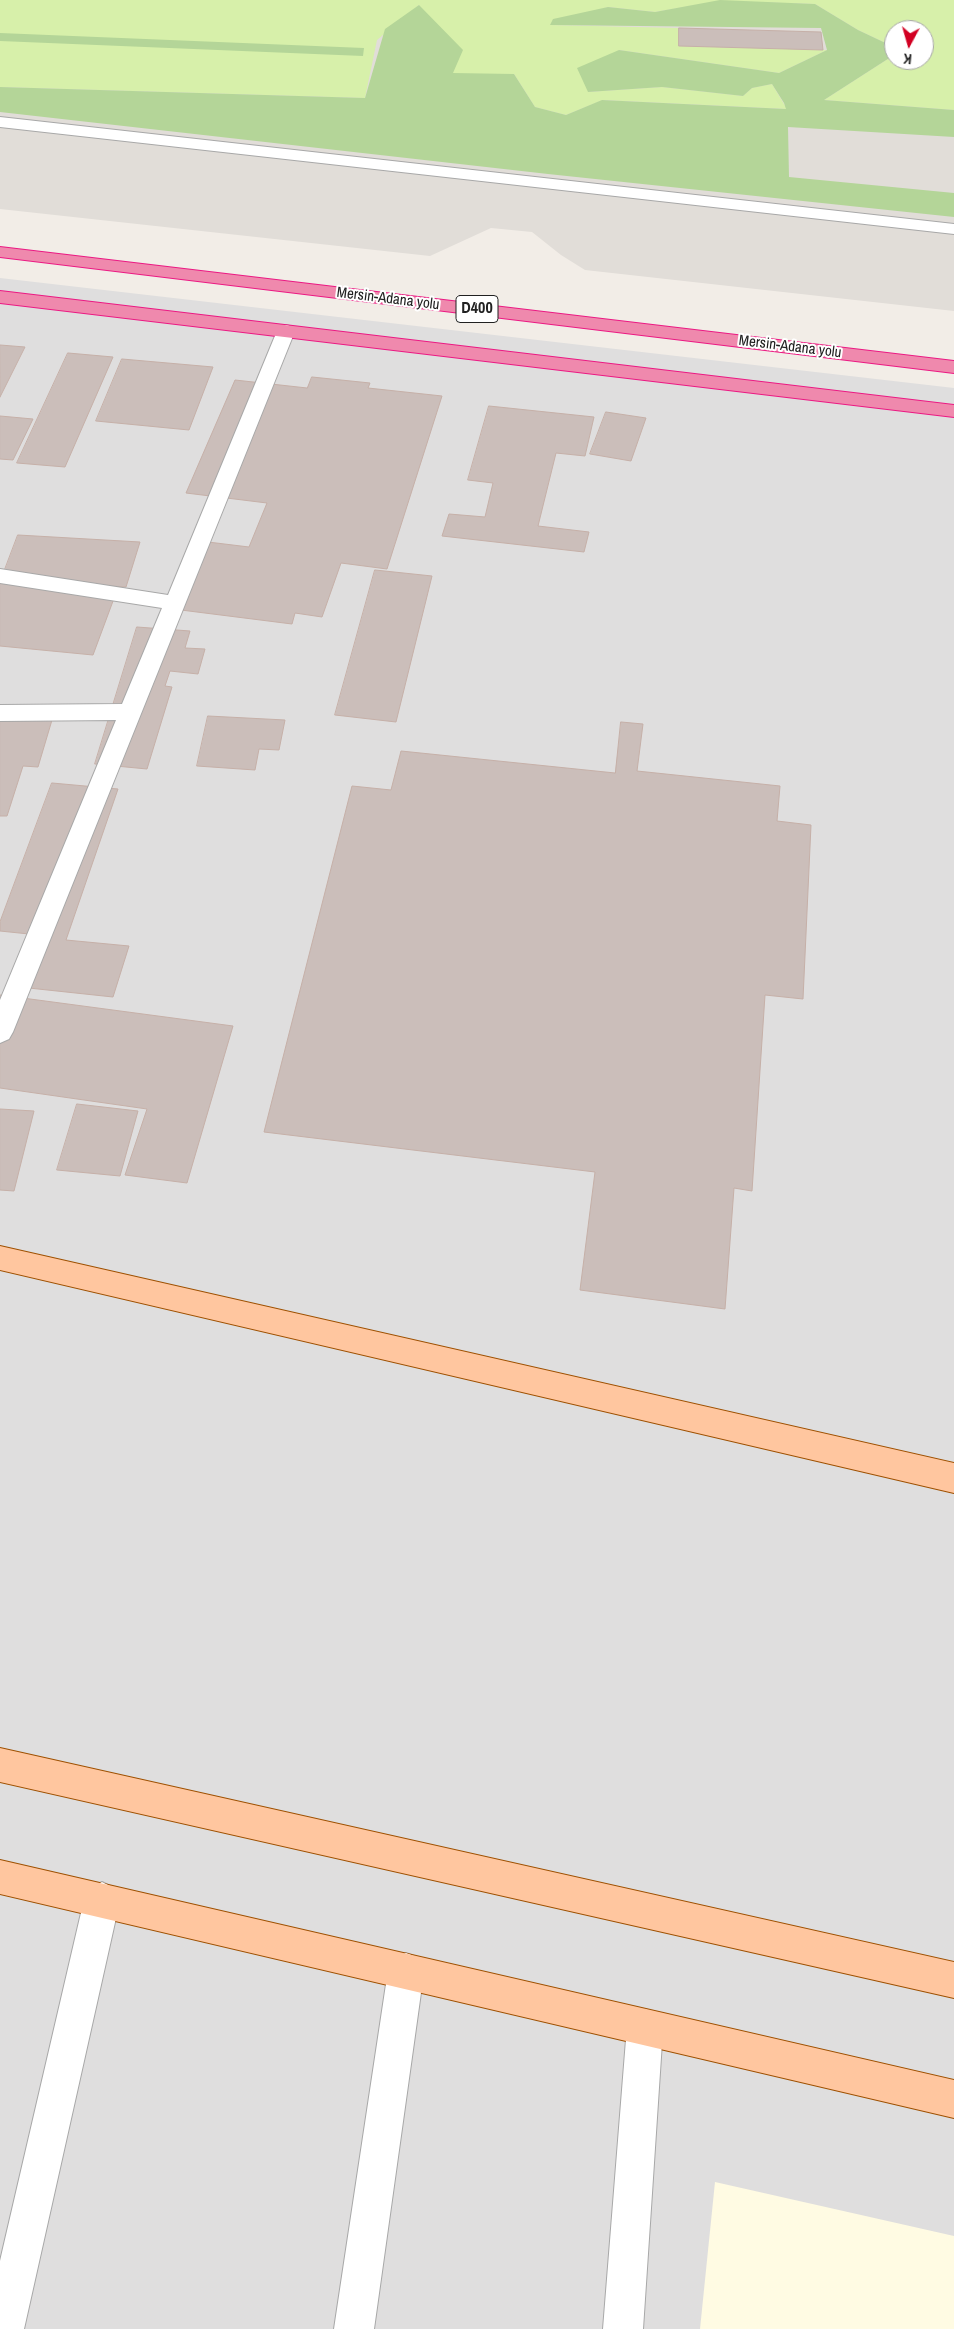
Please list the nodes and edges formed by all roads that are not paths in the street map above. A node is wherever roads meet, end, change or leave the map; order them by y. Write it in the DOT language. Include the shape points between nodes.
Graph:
graph roads {
  1 [pos="0,122"];
  2 [pos="954,229"];
  3 [pos="0,252"];
  4 [pos="0,297"];
  5 [pos="286,331"];
  6 [pos="954,367"];
  7 [pos="954,411"];
  8 [pos="0,576"];
  9 [pos="174,603"];
  10 [pos="130,712"];
  11 [pos="0,713"];
  12 [pos="0,1032"];
  13 [pos="0,1258"];
  14 [pos="954,1478"];
  15 [pos="0,1765"];
  16 [pos="0,1877"];
  17 [pos="102,1900"];
  18 [pos="406,1970"];
  19 [pos="954,1980"];
  20 [pos="644,2026"];
  21 [pos="954,2098"];
  22 [pos="4,2329"];
  23 [pos="354,2329"];
  24 [pos="622,2329"];
  1 -- 2 [label="street"];
  3 -- 6 [label="highway, Mersin-Adana yolu / D400"];
  4 -- 5 [label="highway"];
  5 -- 7 [label="highway"];
  5 -- 9 [label="street"];
  8 -- 9 [label="street"];
  9 -- 10 [label="street"];
  10 -- 11 [label="street"];
  10 -- 12 [label="street"];
  13 -- 14 [label="main road"];
  15 -- 19 [label="main road"];
  16 -- 17 [label="main road"];
  17 -- 18 [label="main road"];
  17 -- 22 [label="street"];
  18 -- 20 [label="main road"];
  18 -- 23 [label="street"];
  20 -- 21 [label="main road"];
  20 -- 24 [label="street"];
}
